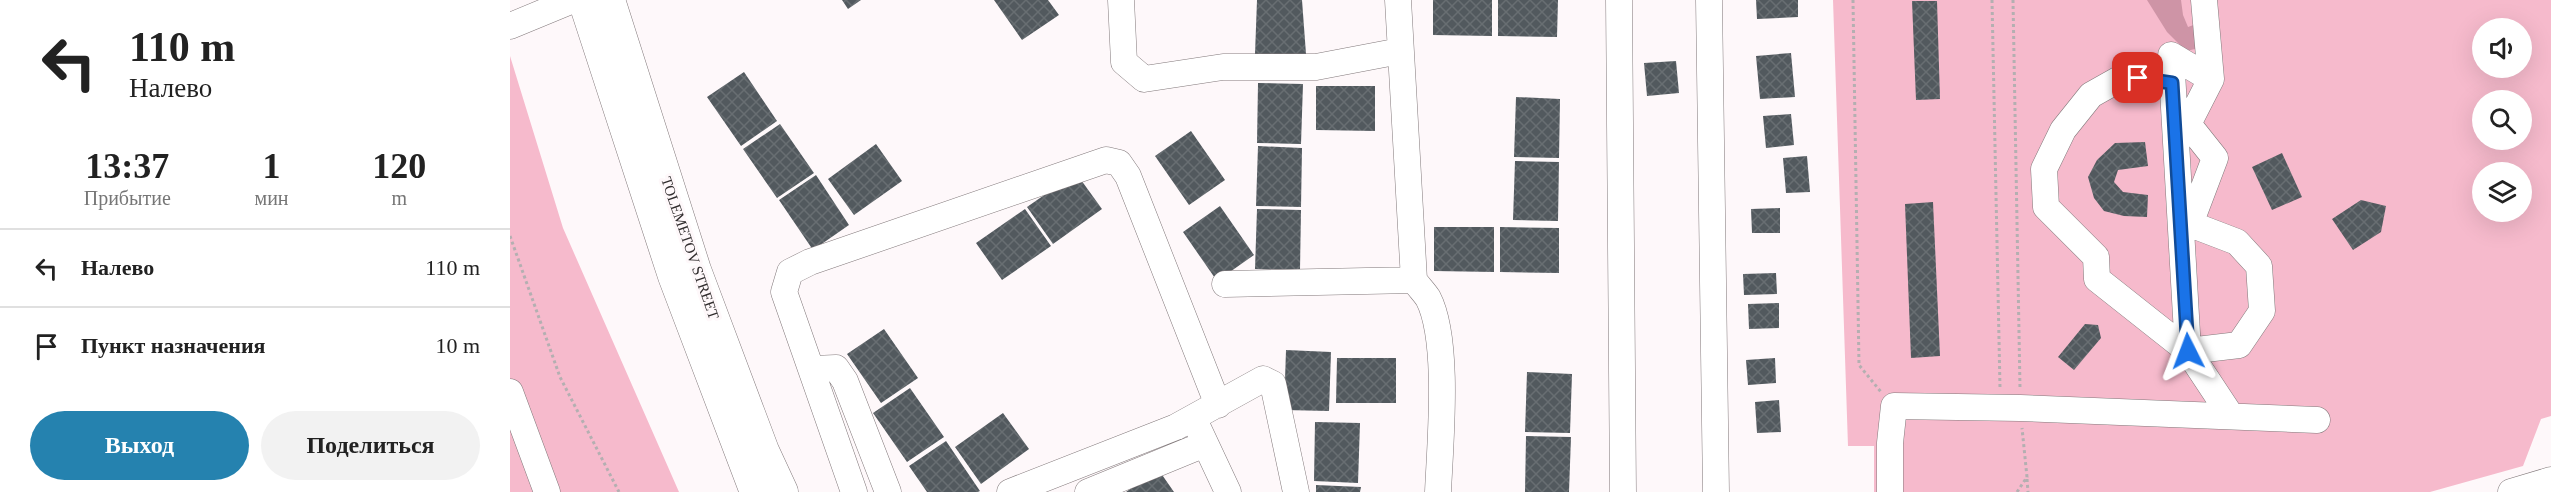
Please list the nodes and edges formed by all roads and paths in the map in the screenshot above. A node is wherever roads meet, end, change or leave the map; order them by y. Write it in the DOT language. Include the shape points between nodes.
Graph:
graph roads {
  1 [pos="573,0"];
  2 [pos="584,0"];
  3 [pos="609,0"];
  4 [pos="1121,0"];
  5 [pos="1398,0"];
  6 [pos="1619,0"];
  7 [pos="1708,0"];
  8 [pos="1853,0"];
  9 [pos="1992,0"];
  10 [pos="2013,0"];
  11 [pos="2204,0"];
  12 [pos="510,26"];
  13 [pos="1400,51"];
  14 [pos="2211,79"];
  15 [pos="2172,83"];
  16 [pos="510,236"];
  17 [pos="1414,280"];
  18 [pos="1225,284"];
  19 [pos="2188,351"];
  20 [pos="813,369"];
  21 [pos="510,392"];
  22 [pos="1218,405"];
  23 [pos="1894,406"];
  24 [pos="2010,408"];
  25 [pos="1194,417"];
  26 [pos="2231,417"];
  27 [pos="2317,420"];
  28 [pos="1205,444"];
  29 [pos="2027,477"];
  30 [pos="2551,480"];
  31 [pos="547,492"];
  32 [pos="619,492"];
  33 [pos="756,492"];
  34 [pos="782,492"];
  35 [pos="854,492"];
  36 [pos="888,492"];
  37 [pos="1010,492"];
  38 [pos="1088,492"];
  39 [pos="1228,492"];
  40 [pos="1296,492"];
  41 [pos="1438,492"];
  42 [pos="1623,492"];
  43 [pos="1716,492"];
  44 [pos="1890,492"];
  45 [pos="2017,492"];
  46 [pos="2028,492"];
  47 [pos="2511,492"];
  1 -- 12 [label="street"];
  2 -- 33 [label="main road, TOLEMETOV STREET" via="674,276"];
  3 -- 34 [label="main road, TOLEMETOV STREET" via="695,270"];
  4 -- 13 [label="street" via="1124,63 1144,79 1223,67 1316,67"];
  5 -- 13 [label="street"];
  6 -- 42 [label="street"];
  7 -- 43 [label="street"];
  8 -- 23 [label="path" via="1859,365"];
  9 -- 24 [label="path"];
  10 -- 24 [label="path"];
  11 -- 14 [label="street"];
  13 -- 17 [label="street"];
  14 -- 15 [label="street" via="2171,55"];
  14 -- 19 [label="street" via="2188,124 2216,158 2190,224 2237,242 2259,266 2262,311 2239,345"];
  15 -- 19 [label="street"];
  15 -- 19 [label="street" via="2123,77 2091,95 2063,130 2044,169 2044,179 2046,207 2096,257 2097,279"];
  16 -- 32 [label="path" via="560,377"];
  17 -- 18 [label="street"];
  17 -- 41 [label="street" via="1428,299 1437,329 1442,388"];
  19 -- 26 [label="street"];
  20 -- 22 [label="street" via="784,292 790,272 1106,160 1119,163 1128,176"];
  20 -- 35 [label="street"];
  20 -- 36 [label="street" via="836,368 845,381"];
  21 -- 31 [label="street"];
  22 -- 25 [label="street"];
  22 -- 40 [label="street" via="1263,379 1273,384"];
  23 -- 24 [label="street"];
  23 -- 44 [label="street"];
  24 -- 26 [label="street"];
  24 -- 29 [label="path"];
  25 -- 28 [label="street"];
  25 -- 37 [label="street"];
  26 -- 27 [label="street"];
  28 -- 38 [label="street"];
  28 -- 39 [label="street"];
  29 -- 45 [label="path"];
  29 -- 46 [label="path"];
  30 -- 47 [label="street"];
}
